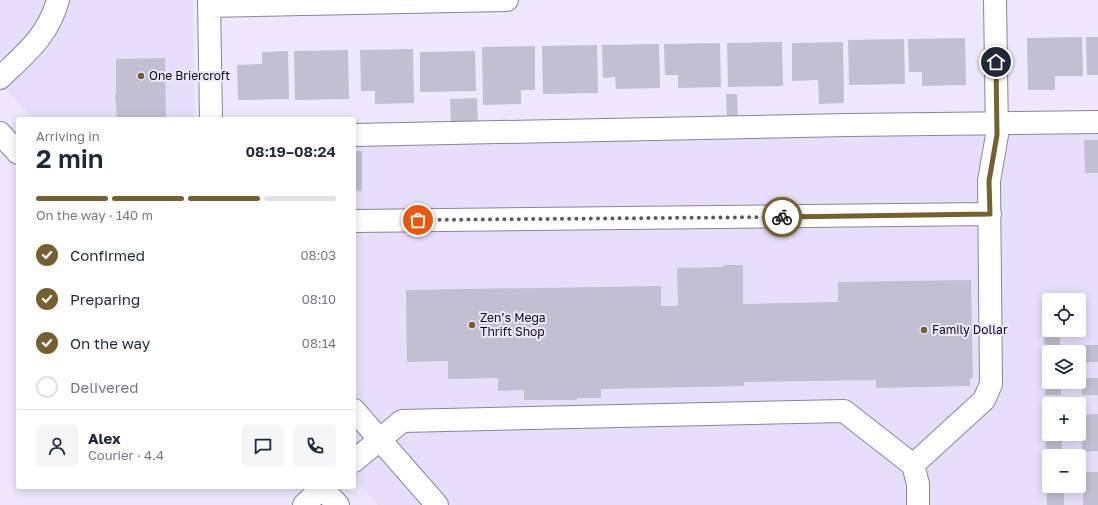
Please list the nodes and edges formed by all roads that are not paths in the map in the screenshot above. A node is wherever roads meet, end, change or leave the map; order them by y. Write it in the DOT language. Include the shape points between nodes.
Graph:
graph roads {
  1 [pos="58,0"];
  2 [pos="507,0"];
  3 [pos="995,0"];
  4 [pos="209,3"];
  5 [pos="0,78"];
  6 [pos="211,117"];
  7 [pos="1098,122"];
  8 [pos="997,129"];
  9 [pos="0,133"];
  10 [pos="356,135"];
  11 [pos="16,152"];
  12 [pos="990,214"];
  13 [pos="356,221"];
  14 [pos="356,412"];
  15 [pos="380,439"];
  16 [pos="356,459"];
  17 [pos="913,465"];
  18 [pos="320,489"];
  19 [pos="324,489"];
  20 [pos="304,505"];
  21 [pos="338,505"];
  22 [pos="437,505"];
  23 [pos="918,505"];
  1 -- 5 [label="main road" via="44,32 31,49"];
  2 -- 4 [label="main road"];
  3 -- 8 [label="main road"];
  4 -- 6 [label="main road"];
  7 -- 8 [label="main road"];
  8 -- 10 [label="main road" via="840,125"];
  8 -- 12 [label="main road" via="989,181"];
  9 -- 11 [label="main road"];
  12 -- 13 [label="main road"];
  12 -- 17 [label="main road" via="991,384 984,400"];
  14 -- 15 [label="main road"];
  15 -- 16 [label="main road"];
  15 -- 17 [label="main road" via="402,421 844,411"];
  15 -- 22 [label="main road"];
  17 -- 23 [label="main road" via="918,484"];
  18 -- 20 [label="main road"];
  19 -- 21 [label="main road"];
}
